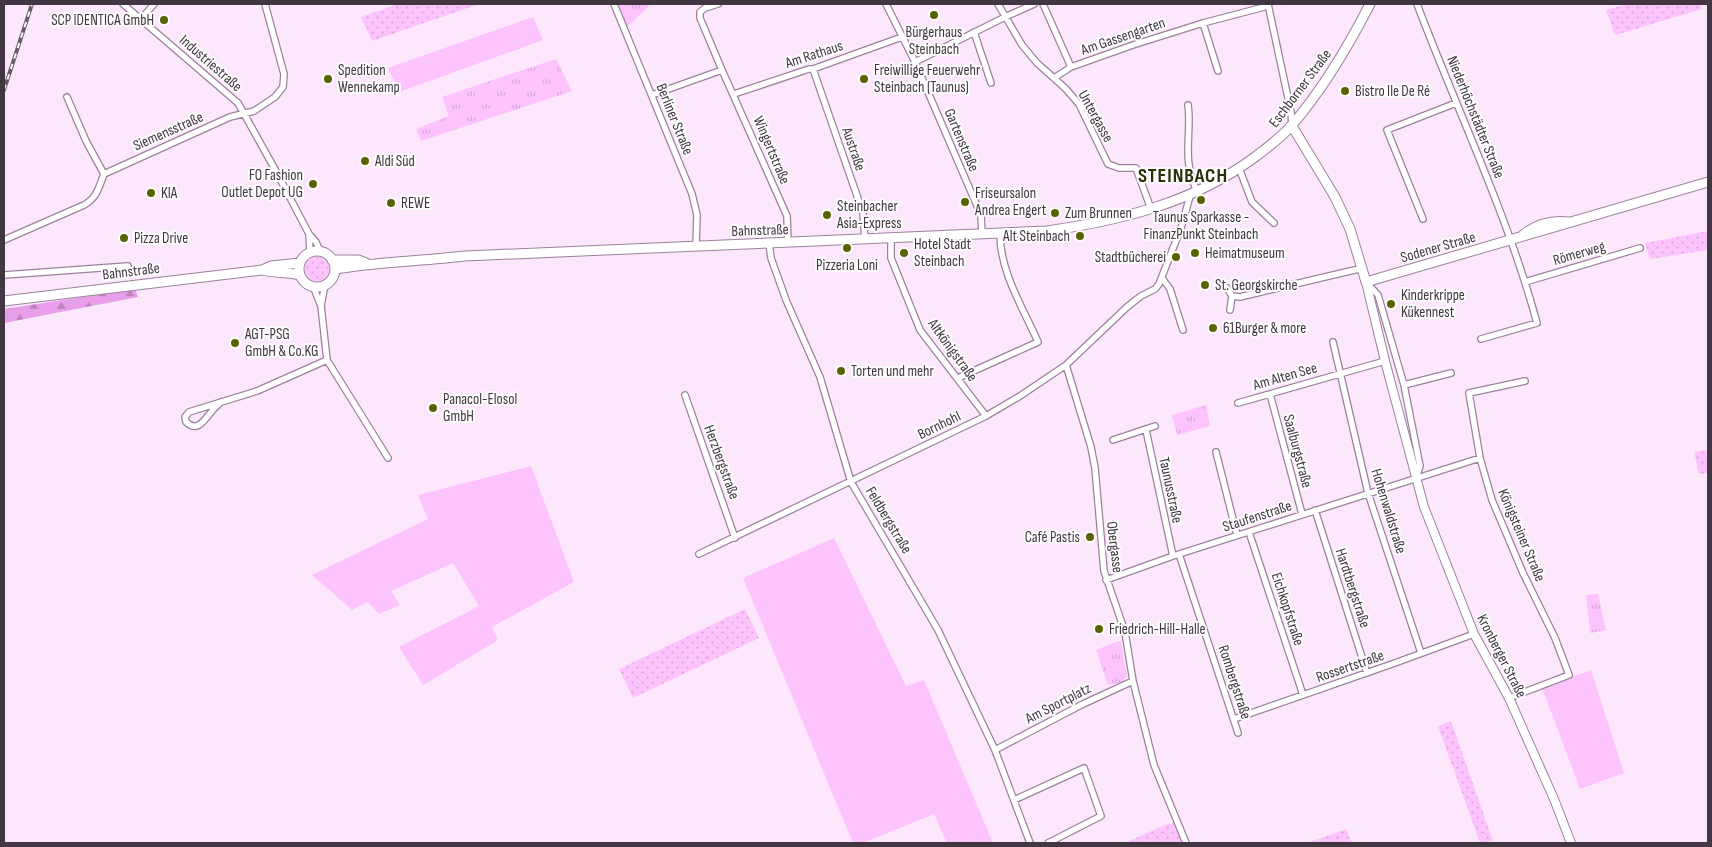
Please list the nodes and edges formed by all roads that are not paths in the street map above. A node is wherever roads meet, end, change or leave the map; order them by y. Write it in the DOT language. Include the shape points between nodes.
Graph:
graph roads {
  1 [pos="123,4"];
  2 [pos="154,4"];
  3 [pos="265,4"];
  4 [pos="614,4"];
  5 [pos="718,4"];
  6 [pos="886,4"];
  7 [pos="998,4"];
  8 [pos="1034,4"];
  9 [pos="1043,4"];
  10 [pos="1370,4"];
  11 [pos="1417,4"];
  12 [pos="1268,5"];
  13 [pos="1004,17"];
  14 [pos="141,19"];
  15 [pos="1203,23"];
  16 [pos="974,32"];
  17 [pos="902,37"];
  18 [pos="914,62"];
  19 [pos="1072,67"];
  20 [pos="813,69"];
  21 [pos="722,70"];
  22 [pos="1218,71"];
  23 [pos="1054,78"];
  24 [pos="991,83"];
  25 [pos="734,94"];
  26 [pos="652,95"];
  27 [pos="67,97"];
  28 [pos="1456,104"];
  29 [pos="1188,105"];
  30 [pos="244,113"];
  31 [pos="1292,126"];
  32 [pos="1239,168"];
  33 [pos="104,174"];
  34 [pos="1708,182"];
  35 [pos="1193,194"];
  36 [pos="1151,209"];
  37 [pos="1423,218"];
  38 [pos="1274,223"];
  39 [pos="309,234"];
  40 [pos="1000,234"];
  41 [pos="982,235"];
  42 [pos="891,238"];
  43 [pos="865,239"];
  44 [pos="1514,239"];
  45 [pos="4,240"];
  46 [pos="788,242"];
  47 [pos="769,243"];
  48 [pos="696,246"];
  49 [pos="1640,248"];
  50 [pos="315,252"];
  51 [pos="300,263"];
  52 [pos="334,264"];
  53 [pos="128,266"];
  54 [pos="1363,268"];
  55 [pos="262,270"];
  56 [pos="4,275"];
  57 [pos="300,275"];
  58 [pos="1162,278"];
  59 [pos="1366,282"];
  60 [pos="1525,282"];
  61 [pos="325,284"];
  62 [pos="313,286"];
  63 [pos="1227,288"];
  64 [pos="1232,296"];
  65 [pos="4,301"];
  66 [pos="321,306"];
  67 [pos="1230,310"];
  68 [pos="1183,330"];
  69 [pos="1481,339"];
  70 [pos="1333,342"];
  71 [pos="327,360"];
  72 [pos="1385,361"];
  73 [pos="1066,365"];
  74 [pos="1452,373"];
  75 [pos="1340,374"];
  76 [pos="958,378"];
  77 [pos="1526,380"];
  78 [pos="1404,385"];
  79 [pos="1270,394"];
  80 [pos="685,396"];
  81 [pos="221,402"];
  82 [pos="1238,403"];
  83 [pos="986,416"];
  84 [pos="1155,426"];
  85 [pos="1146,430"];
  86 [pos="1112,440"];
  87 [pos="1216,452"];
  88 [pos="388,458"];
  89 [pos="1480,458"];
  90 [pos="1416,478"];
  91 [pos="851,482"];
  92 [pos="1368,493"];
  93 [pos="1315,510"];
  94 [pos="1302,514"];
  95 [pos="1249,532"];
  96 [pos="1237,535"];
  97 [pos="735,538"];
  98 [pos="699,554"];
  99 [pos="1179,554"];
  100 [pos="1173,556"];
  101 [pos="1106,580"];
  102 [pos="1474,634"];
  103 [pos="1421,653"];
  104 [pos="1367,673"];
  105 [pos="1133,681"];
  106 [pos="1303,695"];
  107 [pos="1509,698"];
  108 [pos="1234,719"];
  109 [pos="1238,733"];
  110 [pos="995,750"];
  111 [pos="1014,800"];
  112 [pos="1030,843"];
  113 [pos="1048,843"];
  114 [pos="1186,843"];
  115 [pos="1571,843"];
  1 -- 14 [label="street, Industriestraße"];
  2 -- 14 [label="street"];
  3 -- 30 [label="street, Siemensstraße" via="282,64 283,88 254,111"];
  4 -- 26 [label="street, Berliner Straße"];
  5 -- 21 [label="street, Wingertstraße" via="705,8 700,12 700,18"];
  6 -- 17 [label="street, Gartenstraße"];
  7 -- 13 [label="street, Untergasse"];
  8 -- 13 [label="street"];
  9 -- 19 [label="street"];
  10 -- 31 [label="main road, Eschborner Straße" via="1336,64"];
  11 -- 28 [label="street, Niederhöchstädter Straße"];
  12 -- 15 [label="street, Am Gassengarten"];
  12 -- 31 [label="street"];
  13 -- 16 [label="street"];
  13 -- 23 [label="street, Untergasse" via="1022,45"];
  14 -- 30 [label="street, Industriestraße" via="233,99"];
  15 -- 19 [label="street, Am Gassengarten"];
  15 -- 22 [label="street"];
  16 -- 18 [label="street"];
  16 -- 24 [label="street"];
  17 -- 18 [label="street, Gartenstraße"];
  17 -- 20 [label="street, Am Rathaus"];
  18 -- 41 [label="street, Gartenstraße" via="981,215"];
  19 -- 23 [label="street, Am Gassengarten"];
  20 -- 25 [label="street, Am Rathaus"];
  20 -- 43 [label="street, Austraße" via="863,213"];
  21 -- 25 [label="street, Wingertstraße"];
  21 -- 26 [label="street"];
  23 -- 36 [label="street, Untergasse" via="1079,104 1108,164 1118,168 1136,168"];
  25 -- 46 [label="street, Wingertstraße" via="787,216"];
  26 -- 48 [label="street, Berliner Straße" via="692,194 697,215"];
  27 -- 33 [label="street"];
  28 -- 37 [label="street" via="1387,130"];
  28 -- 44 [label="street, Niederhöchstädter Straße"];
  29 -- 35 [label="street"];
  30 -- 33 [label="street, Siemensstraße"];
  30 -- 39 [label="street, Industriestraße"];
  31 -- 32 [label="main road, Eschborner Straße"];
  31 -- 54 [label="main road" via="1335,197"];
  32 -- 35 [label="main road, Eschborner Straße"];
  32 -- 38 [label="street" via="1252,202"];
  33 -- 45 [label="street" via="89,202"];
  34 -- 44 [label="main road, Sodener Straße"];
  35 -- 36 [label="main road, Eschborner Straße"];
  35 -- 58 [label="street, Bornhohl"];
  36 -- 40 [label="main road, Bahnstraße" via="1066,228"];
  39 -- 50 [label="street, Industriestraße"];
  39 -- 50 [label="street, Industriestraße" via="316,242"];
  40 -- 41 [label="main road, Bahnstraße"];
  40 -- 76 [label="street" via="1005,267 1038,342"];
  41 -- 42 [label="main road, Bahnstraße"];
  42 -- 43 [label="main road, Bahnstraße"];
  42 -- 76 [label="street, Altkönigstraße" via="891,258 917,323"];
  43 -- 46 [label="main road, Bahnstraße"];
  44 -- 59 [label="main road, Sodener Straße"];
  44 -- 60 [label="street, Niederhöchstädter Straße"];
  46 -- 47 [label="main road, Bahnstraße"];
  47 -- 48 [label="main road, Bahnstraße"];
  47 -- 91 [label="street, Feldbergstraße" via="783,291 820,377"];
  48 -- 52 [label="main road, Bahnstraße" via="465,256 398,263 368,264 358,260"];
  49 -- 60 [label="street, Römerweg"];
  50 -- 51 [label="main road"];
  50 -- 52 [label="main road" via="325,253"];
  51 -- 55 [label="main road, Bahnstraße"];
  51 -- 57 [label="main road"];
  52 -- 61 [label="main road" via="333,276"];
  53 -- 56 [label="street, Bahnstraße"];
  54 -- 59 [label="main road"];
  54 -- 64 [label="street" via="1240,298"];
  55 -- 57 [label="main road, Bahnstraße"];
  55 -- 65 [label="main road, Bahnstraße"];
  57 -- 62 [label="main road"];
  58 -- 68 [label="street" via="1170,289"];
  58 -- 73 [label="street, Bornhohl" via="1155,288 1127,307"];
  59 -- 72 [label="street, Kronberger Straße"];
  59 -- 78 [label="street, Kronberger Straße" via="1378,295"];
  60 -- 69 [label="street, Niederhöchstädter Straße" via="1537,323"];
  61 -- 62 [label="main road"];
  61 -- 66 [label="street"];
  62 -- 66 [label="street"];
  63 -- 64 [label="street"];
  64 -- 67 [label="street"];
  66 -- 71 [label="street"];
  70 -- 75 [label="street, Am Alten See"];
  71 -- 81 [label="street" via="257,391"];
  71 -- 88 [label="street"];
  72 -- 75 [label="street, Am Alten See"];
  72 -- 90 [label="street, Kronberger Straße"];
  73 -- 83 [label="street, Bornhohl"];
  73 -- 101 [label="street, Obergasse" via="1095,468"];
  74 -- 78 [label="street"];
  75 -- 79 [label="street, Am Alten See"];
  75 -- 92 [label="street, Hohenwaldstraße"];
  76 -- 83 [label="street, Altkönigstraße"];
  77 -- 89 [label="street, Königsteiner Straße" via="1469,394"];
  78 -- 90 [label="street, Kronberger Straße" via="1420,466"];
  79 -- 82 [label="street, Am Alten See"];
  79 -- 94 [label="street, Saalburgstraße"];
  80 -- 97 [label="street, Herzbergstraße"];
  81 -- 81 [label="street" via="188,412 186,422 196,427 202,424"];
  83 -- 91 [label="street, Bornhohl"];
  84 -- 85 [label="street"];
  85 -- 86 [label="street"];
  85 -- 100 [label="street, Taunusstraße"];
  87 -- 96 [label="street"];
  89 -- 90 [label="street"];
  89 -- 107 [label="street, Königsteiner Straße" via="1492,500 1569,675"];
  90 -- 92 [label="street, Staufenstraße"];
  90 -- 102 [label="street, Kronberger Straße" via="1424,507"];
  91 -- 97 [label="street, Bornhohl"];
  91 -- 110 [label="street, Feldbergstraße" via="927,610"];
  92 -- 93 [label="street, Staufenstraße"];
  92 -- 103 [label="street, Hohenwaldstraße"];
  93 -- 94 [label="street, Staufenstraße"];
  93 -- 104 [label="street, Hardtbergstraße"];
  94 -- 95 [label="street, Staufenstraße"];
  95 -- 96 [label="street, Staufenstraße"];
  95 -- 106 [label="street, Eichkopfstraße"];
  96 -- 99 [label="street, Staufenstraße"];
  97 -- 98 [label="street, Bornhohl"];
  99 -- 100 [label="street, Staufenstraße"];
  99 -- 108 [label="street, Rombergstraße"];
  100 -- 101 [label="street, Staufenstraße"];
  101 -- 105 [label="street, Obergasse" via="1124,632"];
  102 -- 103 [label="street, Rossertstraße"];
  102 -- 107 [label="street, Kronberger Straße"];
  103 -- 104 [label="street, Rossertstraße"];
  104 -- 106 [label="street, Rossertstraße"];
  105 -- 110 [label="street, Am Sportplatz"];
  105 -- 114 [label="street, Obergasse" via="1154,764"];
  106 -- 108 [label="street, Rossertstraße"];
  107 -- 115 [label="street, Kronberger Straße"];
  108 -- 109 [label="street, Rombergstraße"];
  110 -- 111 [label="street, Feldbergstraße"];
  111 -- 112 [label="street, Feldbergstraße"];
  111 -- 113 [label="street" via="1084,768 1102,816"];
}
